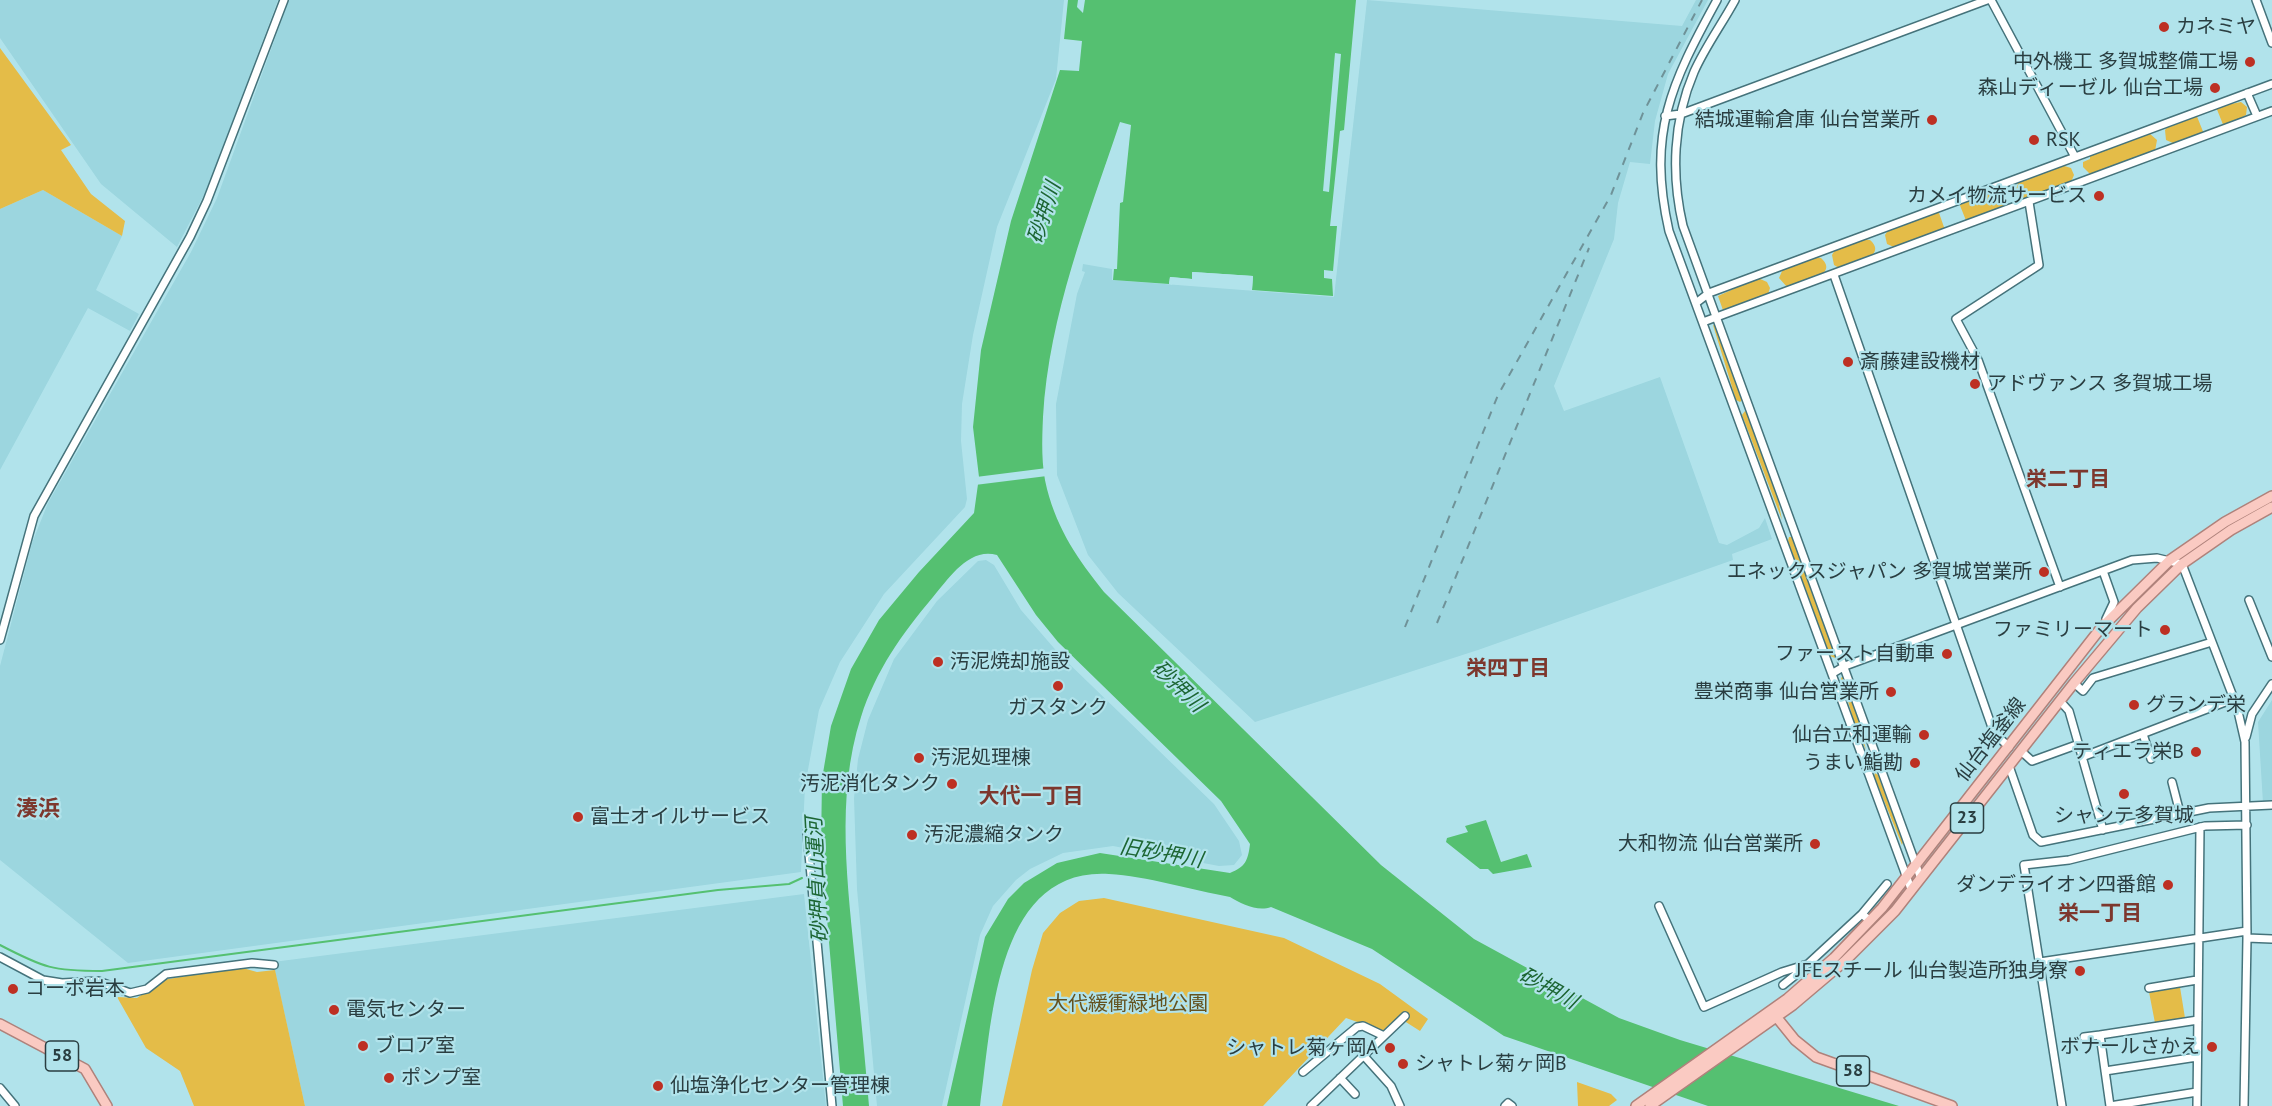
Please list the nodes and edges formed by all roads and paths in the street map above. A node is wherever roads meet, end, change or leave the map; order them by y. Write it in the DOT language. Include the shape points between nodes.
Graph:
graph roads {
  1 [pos="284,0"];
  2 [pos="1717,0"];
  3 [pos="1735,0"];
  4 [pos="1989,0"];
  5 [pos="2256,0"];
  6 [pos="2272,43"];
  7 [pos="2272,84"];
  8 [pos="2247,93"];
  9 [pos="2272,111"];
  10 [pos="1681,114"];
  11 [pos="1665,116"];
  12 [pos="2257,116"];
  13 [pos="2075,157"];
  14 [pos="2029,202"];
  15 [pos="1834,275"];
  16 [pos="1709,293"];
  17 [pos="1696,303"];
  18 [pos="1717,317"];
  19 [pos="1703,322"];
  20 [pos="2272,496"];
  21 [pos="2272,507"];
  22 [pos="2170,560"];
  23 [pos="2182,564"];
  24 [pos="2103,571"];
  25 [pos="2060,587"];
  26 [pos="2249,600"];
  27 [pos="1957,626"];
  28 [pos="2100,629"];
  29 [pos="0,640"];
  30 [pos="2212,642"];
  31 [pos="2272,657"];
  32 [pos="1845,666"];
  33 [pos="1833,673"];
  34 [pos="2074,683"];
  35 [pos="2272,684"];
  36 [pos="2233,699"];
  37 [pos="2060,701"];
  38 [pos="2237,707"];
  39 [pos="2252,714"];
  40 [pos="2144,734"];
  41 [pos="2245,742"];
  42 [pos="2079,744"];
  43 [pos="2009,747"];
  44 [pos="2021,751"];
  45 [pos="1876,752"];
  46 [pos="1864,757"];
  47 [pos="2082,757"];
  48 [pos="2151,759"];
  49 [pos="2009,766"];
  50 [pos="2172,782"];
  51 [pos="2272,805"];
  52 [pos="2247,808"];
  53 [pos="2180,813"];
  54 [pos="2247,825"];
  55 [pos="2200,827"];
  56 [pos="2103,830"];
  57 [pos="807,832"];
  58 [pos="1916,863"];
  59 [pos="1907,875"];
  60 [pos="1920,876"];
  61 [pos="1887,884"];
  62 [pos="1911,889"];
  63 [pos="1659,906"];
  64 [pos="1862,914"];
  65 [pos="1870,921"];
  66 [pos="2247,934"];
  67 [pos="2199,937"];
  68 [pos="2272,939"];
  69 [pos="0,957"];
  70 [pos="2040,962"];
  71 [pos="1808,964"];
  72 [pos="274,965"];
  73 [pos="2197,980"];
  74 [pos="1782,985"];
  75 [pos="2149,988"];
  76 [pos="1774,1014"];
  77 [pos="1406,1016"];
  78 [pos="2198,1020"];
  79 [pos="0,1024"];
  80 [pos="2100,1035"];
  81 [pos="1384,1036"];
  82 [pos="2084,1037"];
  83 [pos="1364,1056"];
  84 [pos="2197,1057"];
  85 [pos="2105,1071"];
  86 [pos="1303,1072"];
  87 [pos="1340,1078"];
  88 [pos="0,1088"];
  89 [pos="2197,1092"];
  90 [pos="1355,1094"];
  91 [pos="1650,1101"];
  92 [pos="15,1106"];
  93 [pos="107,1106"];
  94 [pos="832,1106"];
  95 [pos="1311,1106"];
  96 [pos="1400,1106"];
  97 [pos="1505,1106"];
  98 [pos="1512,1106"];
  99 [pos="1636,1106"];
  100 [pos="1952,1106"];
  101 [pos="2062,1106"];
  102 [pos="2110,1106"];
  103 [pos="2197,1106"];
  104 [pos="2244,1106"];
  1 -- 29 [label="street" via="194,228 34,516"];
  2 -- 11 [label="street" via="1675,81"];
  3 -- 10 [label="street" via="1695,71"];
  4 -- 10 [label="street"];
  4 -- 13 [label="street"];
  5 -- 6 [label="street"];
  7 -- 8 [label="street"];
  8 -- 12 [label="street"];
  8 -- 13 [label="street"];
  9 -- 12 [label="street"];
  10 -- 11 [label="street"];
  10 -- 16 [label="street" via="1675,150 1678,203"];
  11 -- 17 [label="street" via="1660,151 1661,194 1669,231"];
  12 -- 14 [label="street"];
  13 -- 16 [label="street"];
  14 -- 15 [label="street"];
  14 -- 25 [label="street" via="2038,265 1956,319 1978,360"];
  15 -- 18 [label="street"];
  15 -- 27 [label="street"];
  16 -- 17 [label="street"];
  16 -- 18 [label="street"];
  17 -- 19 [label="street"];
  18 -- 19 [label="street"];
  18 -- 32 [label="street"];
  19 -- 33 [label="street"];
  20 -- 22 [label="main road, 仙台塩釜線 / 23"];
  21 -- 23 [label="main road, 仙台塩釜線 / 23"];
  22 -- 23 [label="street"];
  22 -- 24 [label="street" via="2144,558"];
  22 -- 28 [label="main road, 仙台塩釜線 / 23"];
  23 -- 30 [label="street"];
  23 -- 34 [label="main road, 仙台塩釜線 / 23" via="2137,608"];
  24 -- 25 [label="street"];
  24 -- 28 [label="street" via="2114,602"];
  25 -- 27 [label="street"];
  26 -- 31 [label="street"];
  27 -- 32 [label="street"];
  27 -- 43 [label="street" via="1994,733"];
  28 -- 43 [label="main road, 仙台塩釜線 / 23"];
  30 -- 34 [label="street" via="2093,678 2083,691"];
  30 -- 36 [label="street"];
  32 -- 33 [label="street"];
  32 -- 45 [label="street"];
  33 -- 46 [label="street"];
  34 -- 37 [label="main road, 仙台塩釜線 / 23"];
  35 -- 39 [label="street"];
  36 -- 38 [label="street"];
  36 -- 40 [label="street"];
  37 -- 42 [label="street" via="2069,711"];
  37 -- 44 [label="main road, 仙台塩釜線 / 23"];
  38 -- 39 [label="street"];
  38 -- 41 [label="street"];
  39 -- 41 [label="street"];
  40 -- 47 [label="street"];
  40 -- 48 [label="street"];
  41 -- 52 [label="street"];
  42 -- 44 [label="street" via="2032,761"];
  42 -- 47 [label="street"];
  43 -- 58 [label="main road, 仙台塩釜線 / 23"];
  44 -- 49 [label="main road, 仙台塩釜線 / 23"];
  45 -- 46 [label="street"];
  45 -- 58 [label="street"];
  46 -- 59 [label="street"];
  47 -- 56 [label="street"];
  49 -- 56 [label="street" via="2036,840 2047,842"];
  49 -- 60 [label="main road, 仙台塩釜線 / 23"];
  50 -- 53 [label="street"];
  51 -- 52 [label="street"];
  52 -- 53 [label="street"];
  52 -- 54 [label="street"];
  53 -- 56 [label="street"];
  54 -- 55 [label="street"];
  54 -- 66 [label="street"];
  55 -- 67 [label="street"];
  55 -- 70 [label="street" via="2069,860 2024,866"];
  57 -- 94 [label="street"];
  58 -- 59 [label="main road, 仙台塩釜線 / 23"];
  58 -- 60 [label="street"];
  59 -- 62 [label="street"];
  59 -- 65 [label="main road, 仙台塩釜線 / 23"];
  60 -- 62 [label="main road, 仙台塩釜線 / 23"];
  61 -- 64 [label="street"];
  62 -- 76 [label="main road, 仙台塩釜線 / 23" via="1845,961"];
  63 -- 71 [label="street" via="1704,1006"];
  64 -- 65 [label="street"];
  64 -- 71 [label="street"];
  65 -- 76 [label="main road, 仙台塩釜線 / 23"];
  66 -- 67 [label="street"];
  66 -- 68 [label="street"];
  66 -- 104 [label="street"];
  67 -- 70 [label="street"];
  67 -- 73 [label="street"];
  69 -- 72 [label="street" via="43,980 98,981 130,993 147,989 166,974 252,963"];
  70 -- 101 [label="street"];
  71 -- 74 [label="street"];
  73 -- 75 [label="street"];
  73 -- 78 [label="street"];
  76 -- 91 [label="main road, 仙台塩釜線 / 23" via="1720,1046"];
  76 -- 91 [label="main road, 仙台塩釜線 / 23" via="1660,1099"];
  76 -- 100 [label="main road, 58" via="1795,1040 1816,1057"];
  77 -- 81 [label="street"];
  78 -- 80 [label="street"];
  78 -- 84 [label="street"];
  79 -- 93 [label="main road, 58" via="86,1069"];
  80 -- 82 [label="street"];
  80 -- 85 [label="street"];
  81 -- 83 [label="street"];
  81 -- 86 [label="street" via="1357,1027"];
  83 -- 87 [label="street"];
  83 -- 96 [label="street" via="1391,1086"];
  84 -- 85 [label="street"];
  84 -- 89 [label="street"];
  85 -- 102 [label="street"];
  87 -- 90 [label="street"];
  87 -- 95 [label="street"];
  88 -- 92 [label="street"];
  89 -- 102 [label="street"];
  89 -- 103 [label="street"];
  91 -- 99 [label="main road, 仙台塩釜線 / 23"];
  97 -- 98 [label="street"];
}
